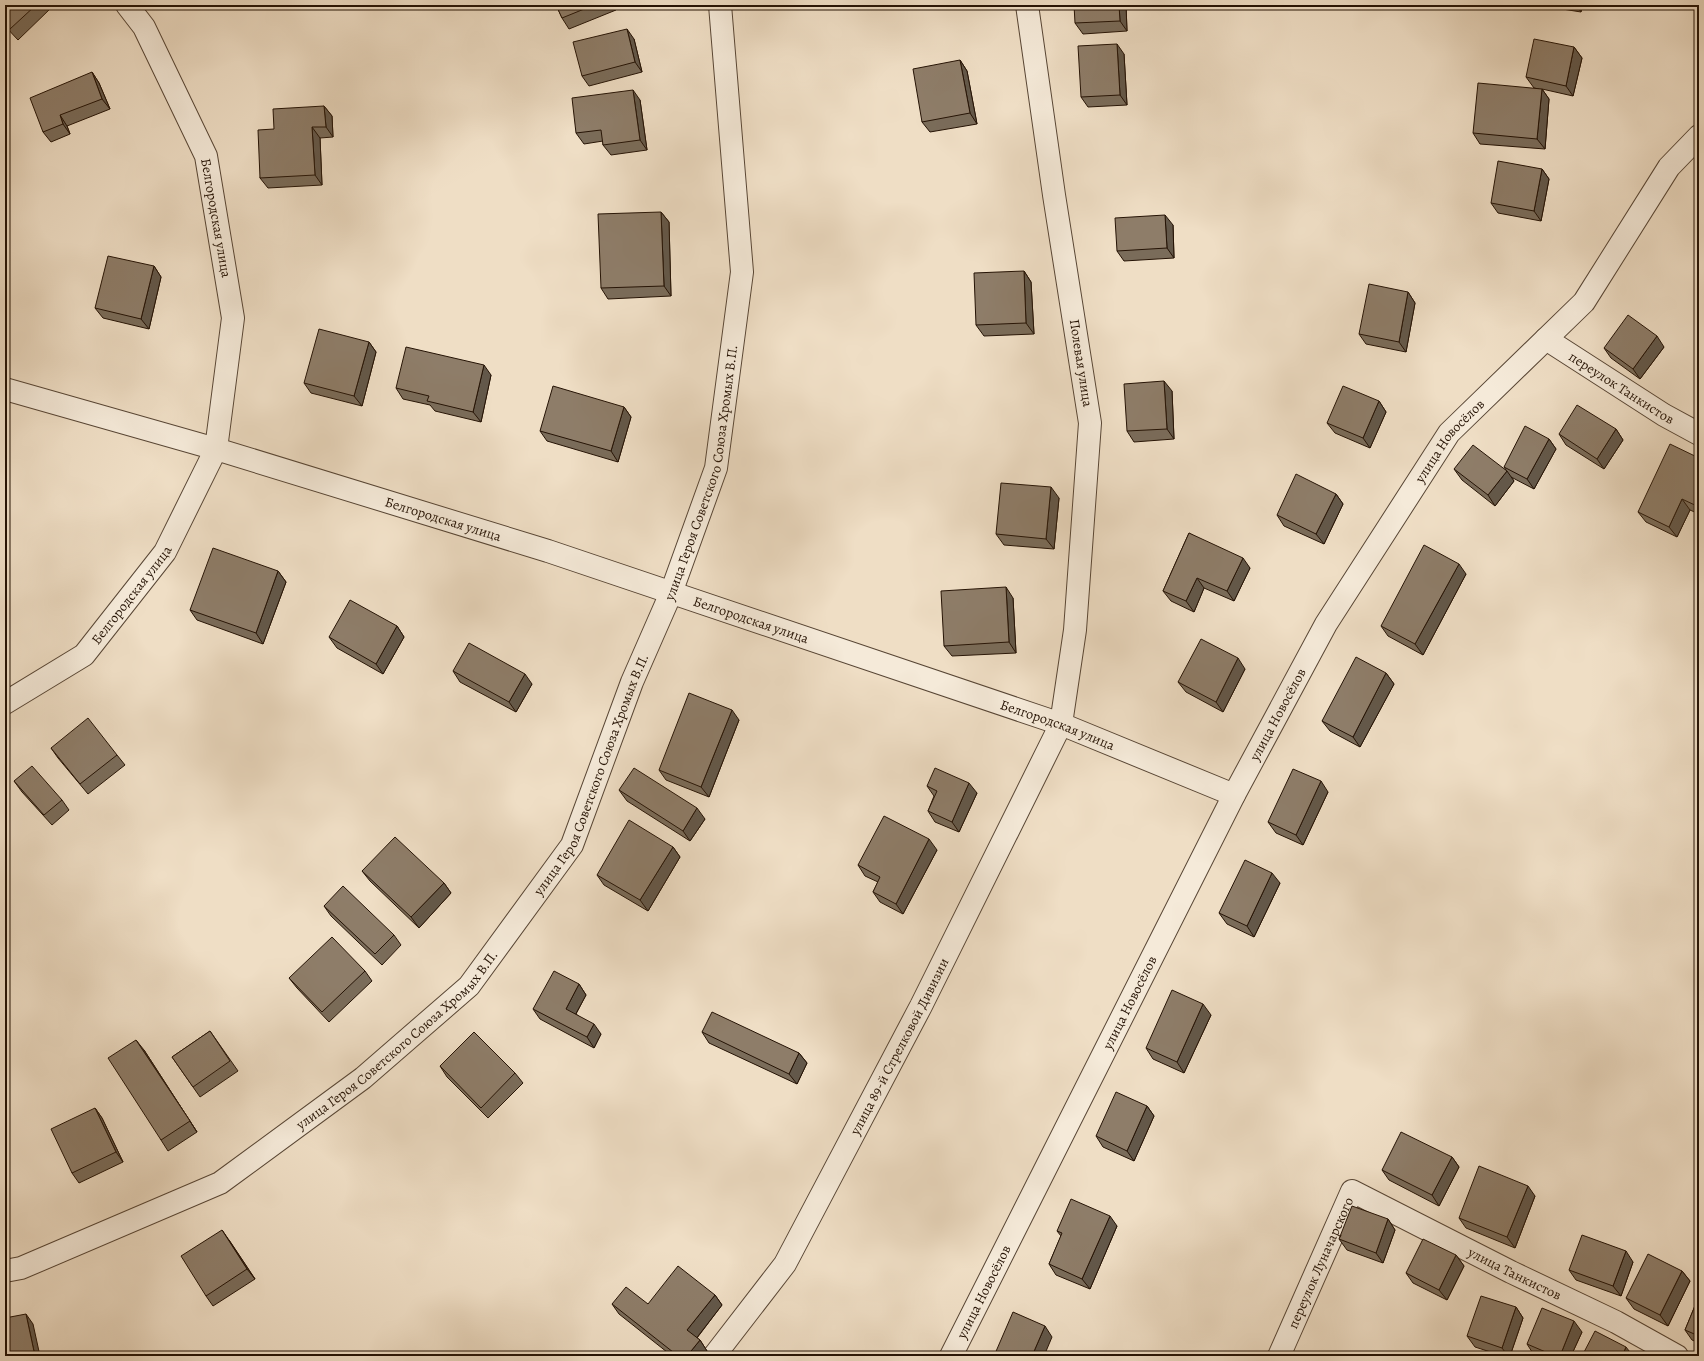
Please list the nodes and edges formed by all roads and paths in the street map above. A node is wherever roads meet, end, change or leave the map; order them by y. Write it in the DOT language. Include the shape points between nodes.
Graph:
graph roads {
  1 [pos="127,5"];
  2 [pos="720,5"];
  3 [pos="1027,5"];
  4 [pos="1699,136"];
  5 [pos="1546,339"];
  6 [pos="5,389"];
  7 [pos="1699,434"];
  8 [pos="216,449"];
  9 [pos="671,593"];
  10 [pos="5,703"];
  11 [pos="1062,724"];
  12 [pos="1234,795"];
  13 [pos="1352,1191"];
  14 [pos="5,1271"];
  15 [pos="714,1356"];
  16 [pos="951,1356"];
  17 [pos="1279,1356"];
  18 [pos="1677,1356"];
  1 -- 8 [label="street, Белгородская улица" via="144,27 206,156 233,318"];
  2 -- 9 [label="street, улица Героя Советского Союза Хромых В.П." via="742,272 716,468"];
  3 -- 11 [label="street, Полевая улица" via="1090,423 1075,630"];
  4 -- 5 [label="street, улица Новосёлов" via="1669,167 1584,302"];
  5 -- 7 [label="street, переулок Танкистов" via="1664,415"];
  5 -- 12 [label="street, улица Новосёлов" via="1449,433 1326,624"];
  6 -- 8 [label="street, Белгородская улица"];
  8 -- 9 [label="street, Белгородская улица" via="548,551"];
  8 -- 10 [label="street, Белгородская улица" via="165,552 84,654"];
  9 -- 11 [label="street, Белгородская улица"];
  9 -- 14 [label="street, улица Героя Советского Союза Хромых В.П." via="632,682 572,845 469,986 363,1078 220,1183 21,1268"];
  11 -- 12 [label="street, Белгородская улица"];
  11 -- 15 [label="street, улица 89-й Стрелковой Дивизии" via="921,1006 785,1264"];
  12 -- 16 [label="street, улица Новосёлов"];
  13 -- 17 [label="street, переулок Луначарского"];
  13 -- 18 [label="street, улица Танкистов" via="1616,1322"];
}
